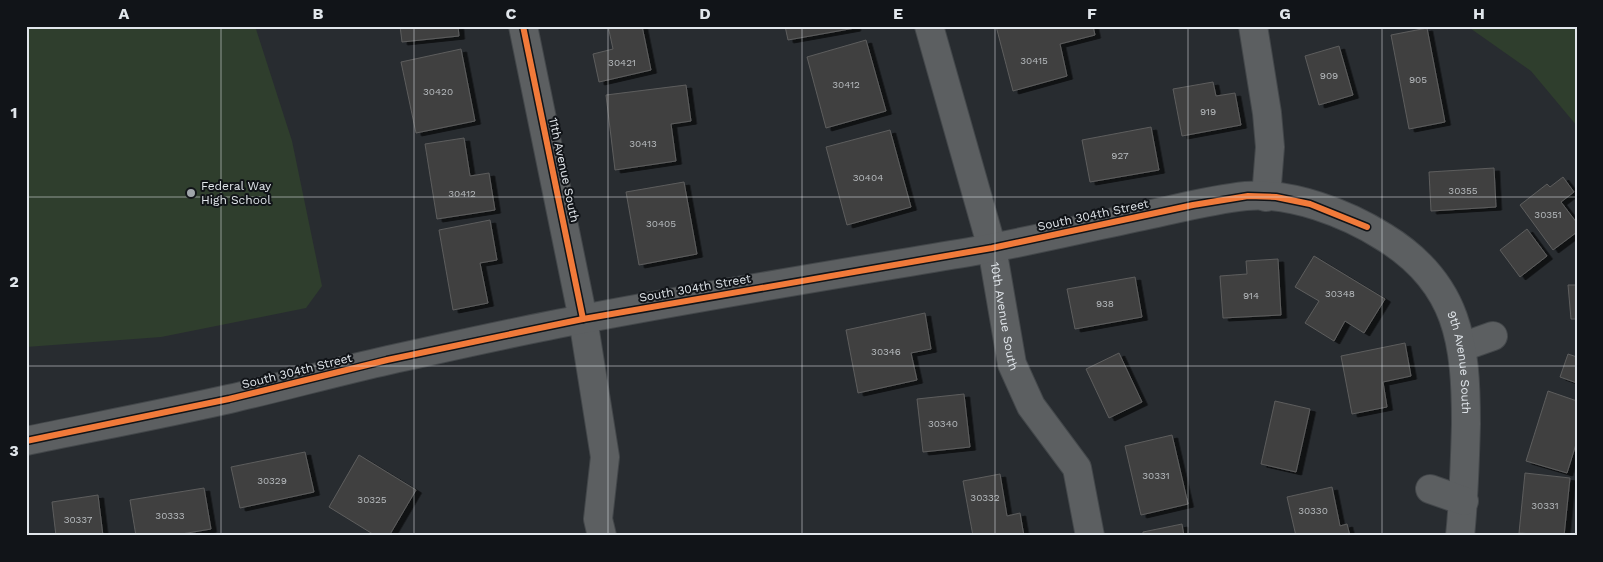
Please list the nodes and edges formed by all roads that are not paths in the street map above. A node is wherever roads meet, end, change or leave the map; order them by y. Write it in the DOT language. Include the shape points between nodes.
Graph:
graph roads {
  1 [pos="523,26"];
  2 [pos="929,26"];
  3 [pos="1253,26"];
  4 [pos="1266,197"];
  5 [pos="1367,227"];
  6 [pos="992,248"];
  7 [pos="583,319"];
  8 [pos="1492,336"];
  9 [pos="1462,347"];
  10 [pos="26,441"];
  11 [pos="1430,489"];
  12 [pos="1464,501"];
  13 [pos="602,536"];
  14 [pos="1090,536"];
  15 [pos="1460,536"];
  1 -- 7 [label="street, 11th Avenue South"];
  2 -- 6 [label="street, 10th Avenue South"];
  3 -- 4 [label="street" via="1268,113 1270,147"];
  4 -- 5 [label="street, South 304th Street" via="1310,204"];
  4 -- 6 [label="street, South 304th Street" via="1248,196 1193,206"];
  5 -- 9 [label="street, 9th Avenue South" via="1414,259 1440,289 1451,308"];
  6 -- 7 [label="street, South 304th Street"];
  6 -- 14 [label="street, 10th Avenue South" via="1012,364 1032,406 1077,468"];
  7 -- 10 [label="street, South 304th Street"];
  7 -- 13 [label="street, 11th Avenue South" via="605,457 598,519"];
  8 -- 9 [label="street"];
  9 -- 12 [label="street, 9th Avenue South" via="1466,386"];
  11 -- 12 [label="street"];
  12 -- 15 [label="street, 9th Avenue South"];
}
